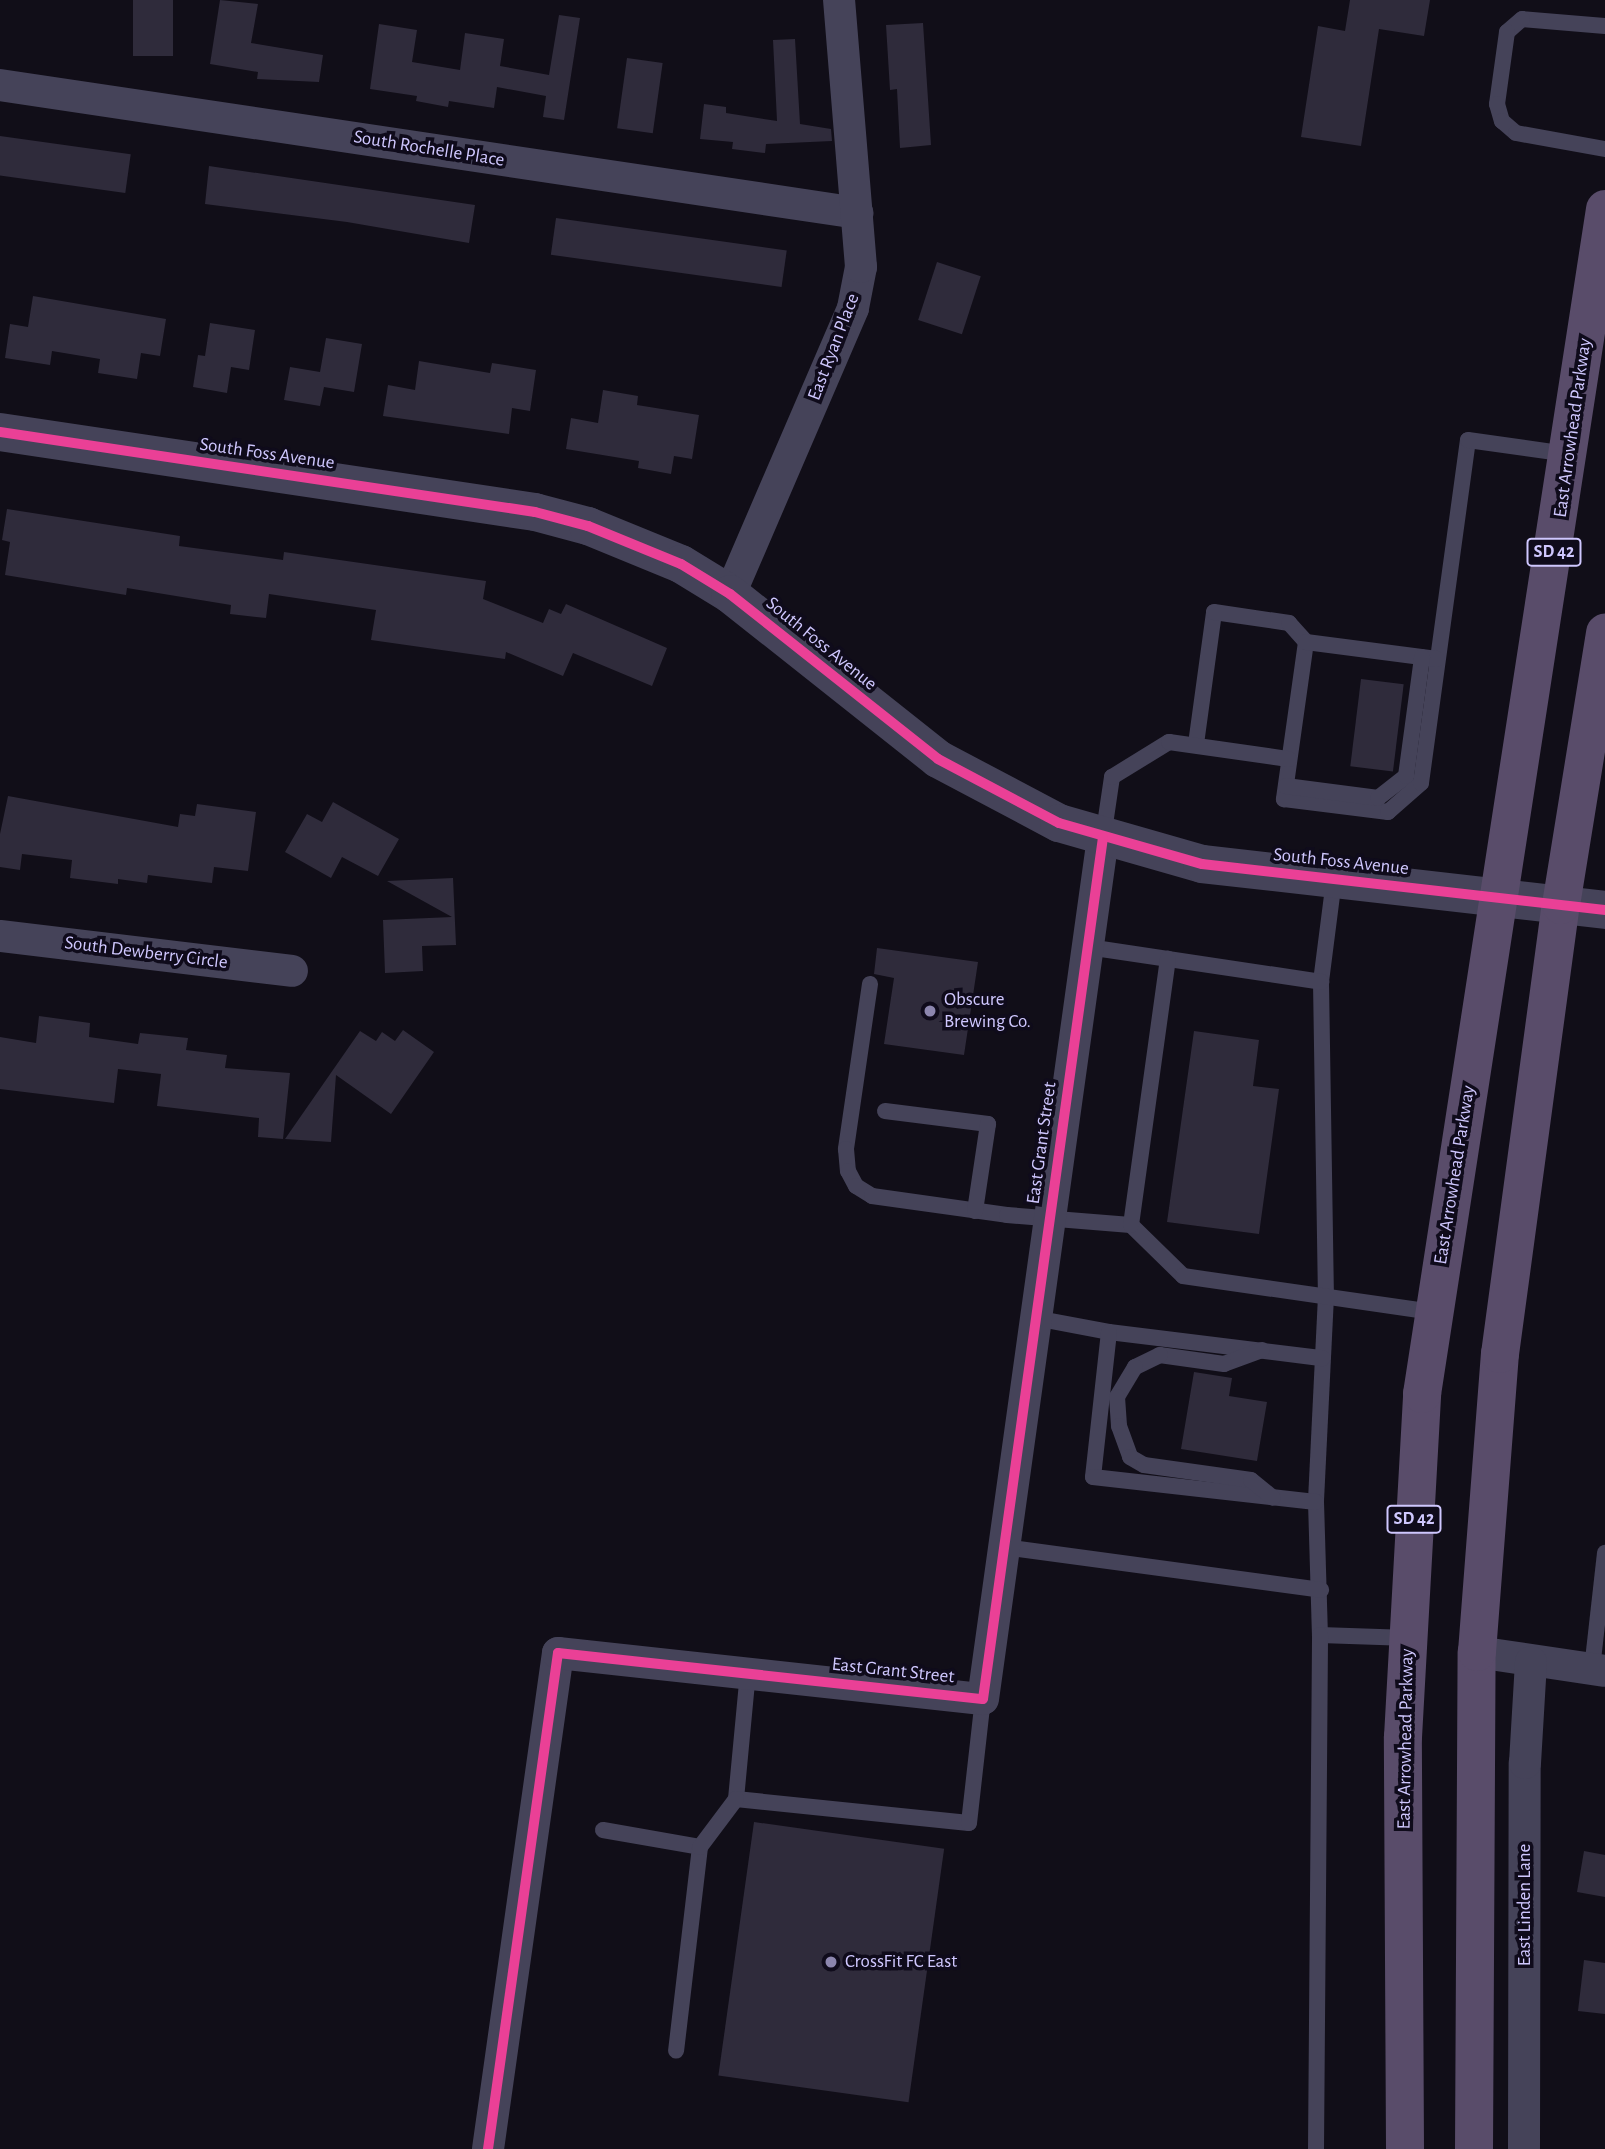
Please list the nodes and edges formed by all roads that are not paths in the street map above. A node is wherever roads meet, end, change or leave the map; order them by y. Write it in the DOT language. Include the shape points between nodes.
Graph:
graph roads {
  1 [pos="839,0"];
  2 [pos="1605,26"];
  3 [pos="0,85"];
  4 [pos="1605,149"];
  5 [pos="1605,209"];
  6 [pos="857,214"];
  7 [pos="0,432"];
  8 [pos="1570,454"];
  9 [pos="730,594"];
  10 [pos="1605,633"];
  11 [pos="1306,642"];
  12 [pos="1430,658"];
  13 [pos="1196,744"];
  14 [pos="1289,759"];
  15 [pos="1103,838"];
  16 [pos="1334,880"];
  17 [pos="1498,895"];
  18 [pos="1561,905"];
  19 [pos="1605,910"];
  20 [pos="0,936"];
  21 [pos="1088,947"];
  22 [pos="1168,959"];
  23 [pos="292,971"];
  24 [pos="1321,982"];
  25 [pos="870,984"];
  26 [pos="885,1111"];
  27 [pos="975,1211"];
  28 [pos="1048,1219"];
  29 [pos="1131,1225"];
  30 [pos="1325,1296"];
  31 [pos="1434,1312"];
  32 [pos="1035,1318"];
  33 [pos="1109,1332"];
  34 [pos="1262,1350"];
  35 [pos="1322,1358"];
  36 [pos="1273,1497"];
  37 [pos="1316,1502"];
  38 [pos="1004,1547"];
  39 [pos="1605,1553"];
  40 [pos="1321,1590"];
  41 [pos="1320,1635"];
  42 [pos="1409,1638"];
  43 [pos="1478,1652"];
  44 [pos="1531,1662"];
  45 [pos="1598,1670"];
  46 [pos="748,1672"];
  47 [pos="983,1699"];
  48 [pos="736,1799"];
  49 [pos="603,1830"];
  50 [pos="700,1847"];
  51 [pos="676,2051"];
  52 [pos="488,2149"];
  53 [pos="1316,2149"];
  54 [pos="1405,2149"];
  55 [pos="1474,2149"];
  56 [pos="1524,2149"];
  1 -- 6 [label="street, East Ryan Place"];
  2 -- 4 [label="lane" via="1522,19 1507,32 1497,104 1502,121 1516,133"];
  3 -- 6 [label="street, South Rochelle Place"];
  5 -- 8 [label="main road, East Arrowhead Parkway / SD 42"];
  6 -- 9 [label="street, East Ryan Place" via="861,267 853,308"];
  7 -- 9 [label="street, South Foss Avenue" via="535,512 638,544"];
  8 -- 12 [label="lane" via="1468,440"];
  8 -- 17 [label="main road, East Arrowhead Parkway / SD 42"];
  9 -- 15 [label="street, South Foss Avenue" via="938,759 1019,803"];
  10 -- 18 [label="main road"];
  11 -- 12 [label="lane"];
  11 -- 13 [label="lane" via="1289,623 1214,612"];
  11 -- 14 [label="lane"];
  12 -- 14 [label="lane" via="1421,783 1388,812 1284,799"];
  13 -- 14 [label="lane"];
  13 -- 15 [label="lane" via="1169,742 1112,777"];
  15 -- 16 [label="street, South Foss Avenue" via="1202,864"];
  15 -- 21 [label="street, East Grant Street"];
  16 -- 17 [label="street, South Foss Avenue"];
  16 -- 24 [label="lane"];
  17 -- 18 [label="street, South Foss Avenue"];
  17 -- 31 [label="main road, East Arrowhead Parkway / SD 42"];
  18 -- 19 [label="street, South Foss Avenue"];
  18 -- 43 [label="main road" via="1500,1354"];
  20 -- 23 [label="street, South Dewberry Circle"];
  21 -- 22 [label="lane"];
  21 -- 28 [label="street, East Grant Street"];
  22 -- 24 [label="lane"];
  22 -- 29 [label="lane"];
  24 -- 30 [label="lane"];
  25 -- 27 [label="lane" via="846,1149 848,1171 856,1186 872,1196"];
  26 -- 27 [label="lane" via="988,1124"];
  27 -- 28 [label="lane"];
  28 -- 29 [label="lane"];
  28 -- 32 [label="street, East Grant Street"];
  29 -- 30 [label="lane" via="1183,1276"];
  30 -- 31 [label="lane"];
  30 -- 35 [label="lane"];
  31 -- 42 [label="main road, East Arrowhead Parkway / SD 42" via="1422,1394"];
  32 -- 33 [label="lane"];
  32 -- 38 [label="street, East Grant Street"];
  33 -- 34 [label="lane"];
  33 -- 36 [label="lane" via="1093,1477"];
  34 -- 35 [label="lane"];
  34 -- 36 [label="lane" via="1224,1364 1160,1355 1135,1367 1117,1397 1119,1426 1130,1457 1144,1465 1251,1480"];
  35 -- 37 [label="lane"];
  36 -- 37 [label="lane"];
  37 -- 40 [label="lane"];
  38 -- 40 [label="lane"];
  38 -- 47 [label="street, East Grant Street"];
  39 -- 45 [label="lane"];
  40 -- 41 [label="lane"];
  41 -- 42 [label="lane"];
  41 -- 53 [label="lane"];
  42 -- 54 [label="main road, East Arrowhead Parkway / SD 42" via="1403,1737"];
  43 -- 44 [label="street"];
  43 -- 55 [label="main road"];
  44 -- 45 [label="street"];
  44 -- 56 [label="street, East Linden Lane" via="1525,1763"];
  46 -- 47 [label="street, East Grant Street"];
  46 -- 48 [label="lane"];
  46 -- 52 [label="street, East Grant Street" via="558,1653"];
  47 -- 48 [label="lane" via="969,1823"];
  48 -- 50 [label="lane"];
  49 -- 50 [label="lane"];
  50 -- 51 [label="lane"];
}
